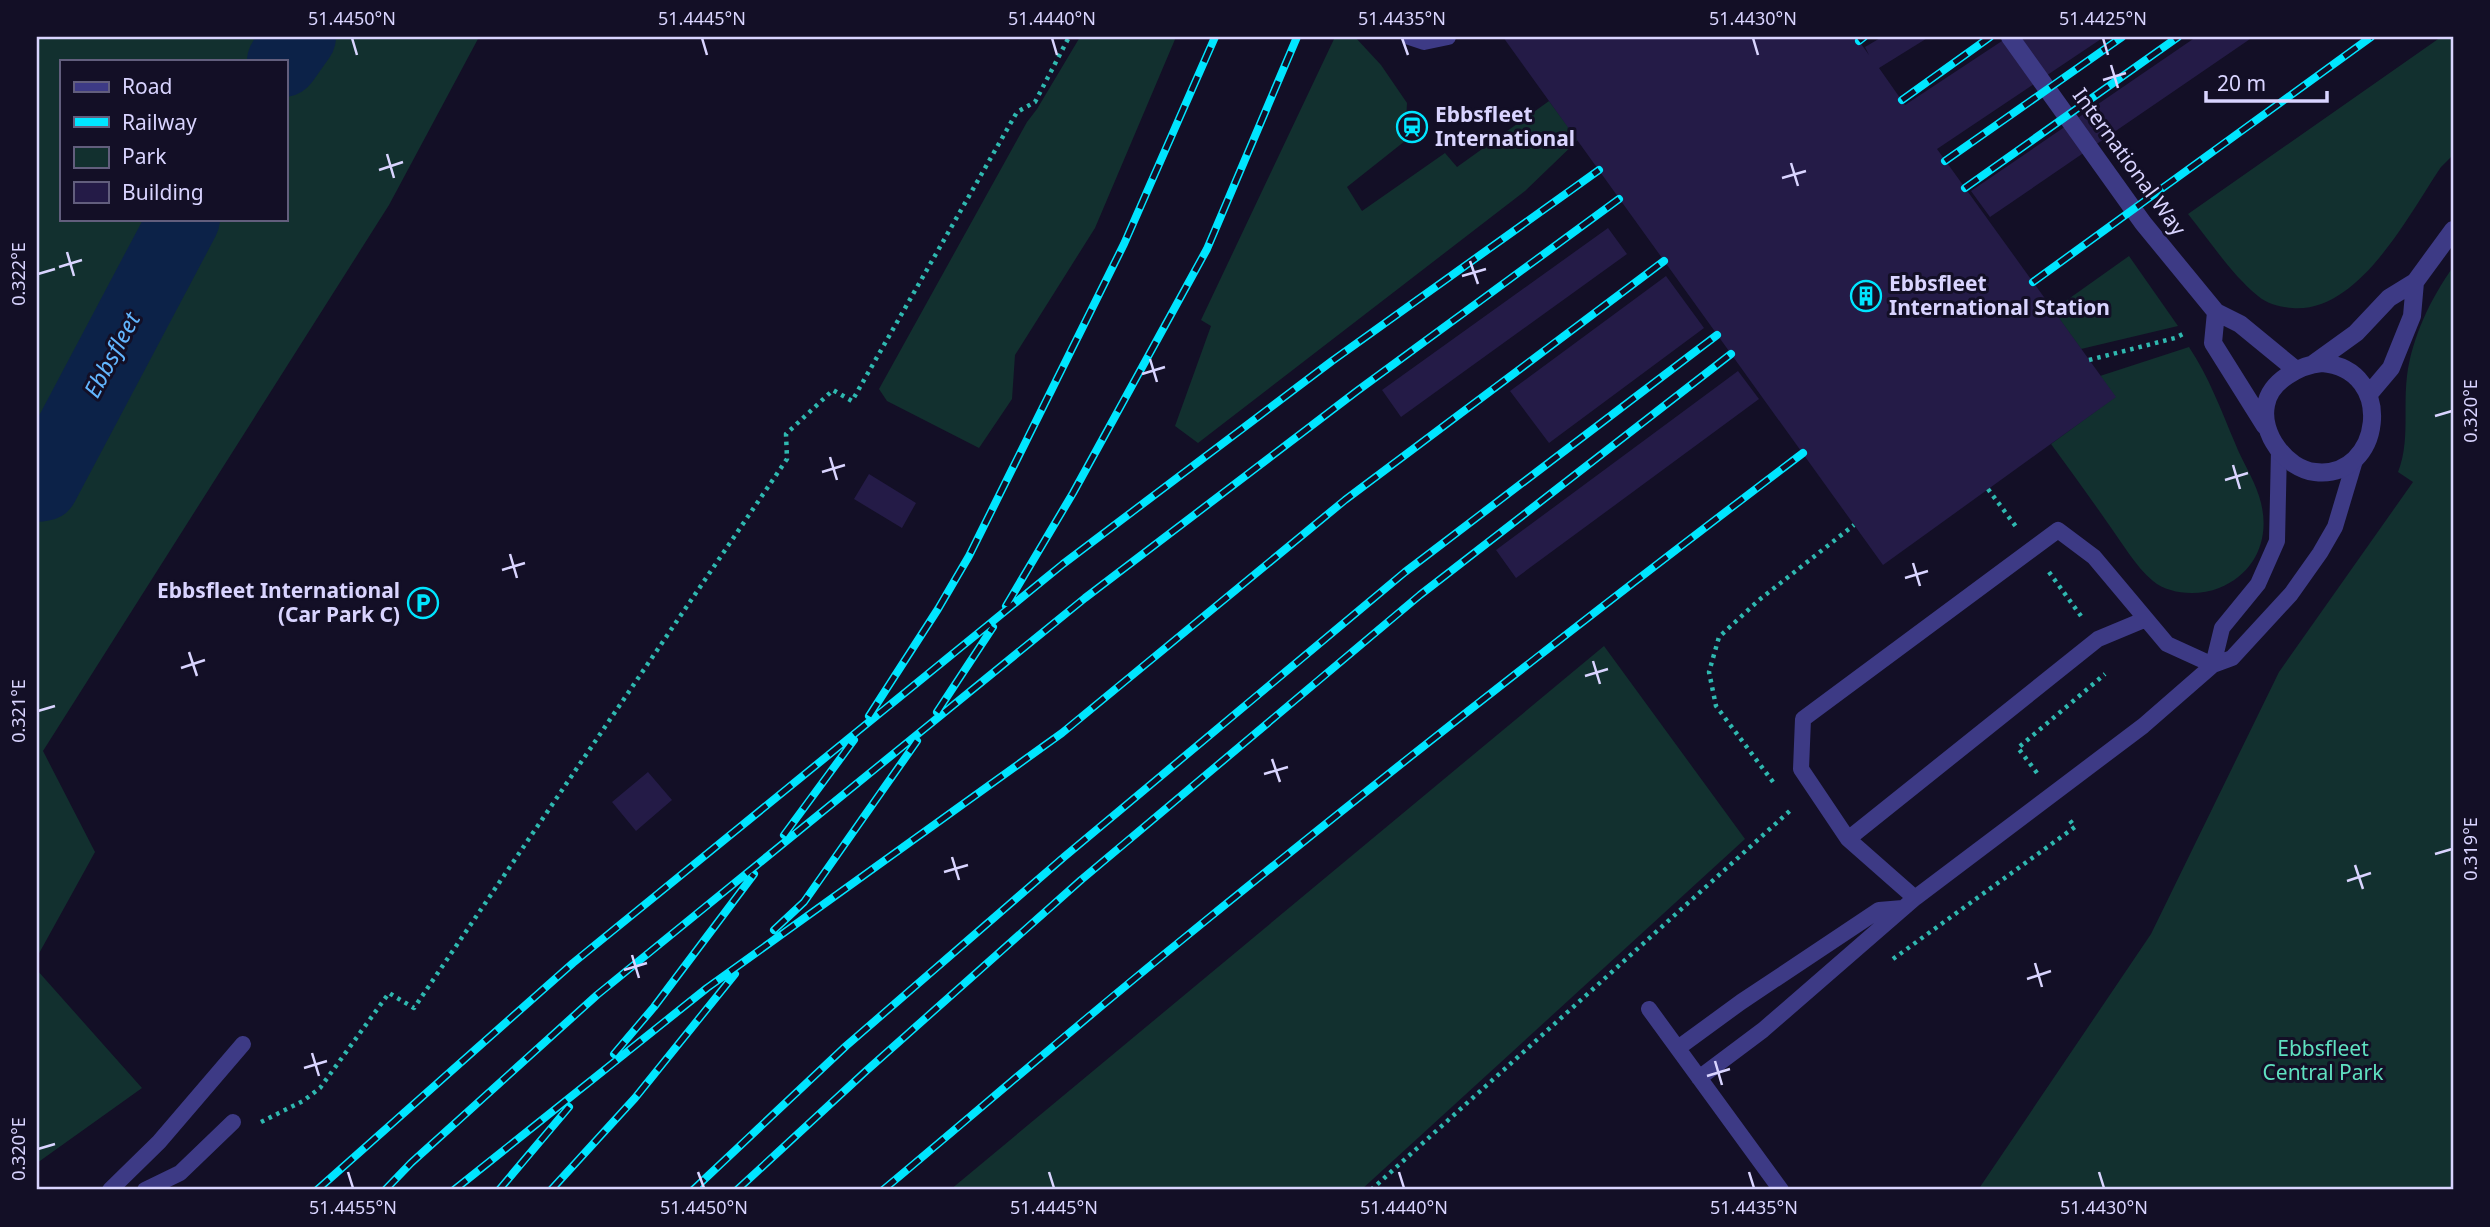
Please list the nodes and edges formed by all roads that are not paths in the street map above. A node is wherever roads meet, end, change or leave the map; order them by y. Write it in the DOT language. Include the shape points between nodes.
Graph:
graph roads {
  1 [pos="1409,37"];
  2 [pos="1448,37"];
  3 [pos="2010,37"];
  4 [pos="2453,230"];
  5 [pos="2415,282"];
  6 [pos="2216,312"];
  7 [pos="2305,367"];
  8 [pos="2369,394"];
  9 [pos="2276,445"];
  10 [pos="2356,457"];
  11 [pos="2146,619"];
  12 [pos="2213,665"];
  13 [pos="1848,839"];
  14 [pos="1909,903"];
  15 [pos="1648,1009"];
  16 [pos="243,1044"];
  17 [pos="1678,1048"];
  18 [pos="1699,1078"];
  19 [pos="233,1122"];
  20 [pos="110,1190"];
  21 [pos="145,1190"];
  22 [pos="1782,1190"];
  1 -- 2 [label="lane" via="1424,42"];
  3 -- 6 [label="street, International Way" via="2143,223"];
  4 -- 5 [label="street"];
  5 -- 7 [label="street" via="2389,298 2357,332"];
  5 -- 8 [label="street" via="2412,316 2391,368"];
  6 -- 7 [label="street, International Way"];
  6 -- 9 [label="street" via="2213,343"];
  7 -- 8 [label="street, International Way" via="2328,364 2346,370"];
  7 -- 9 [label="street" via="2276,386 2267,401 2266,420"];
  8 -- 10 [label="street" via="2373,421"];
  9 -- 10 [label="street" via="2300,467 2317,473 2337,469"];
  9 -- 12 [label="lane" via="2277,541 2258,584 2222,628"];
  10 -- 12 [label="lane" via="2334,527 2320,554 2249,642 2232,658"];
  11 -- 12 [label="lane" via="2167,644"];
  11 -- 13 [label="lane" via="2098,639"];
  11 -- 13 [label="lane" via="2094,557 2058,530 1803,719 1801,769"];
  12 -- 14 [label="lane" via="2143,726"];
  13 -- 14 [label="lane"];
  14 -- 17 [label="lane" via="1879,910"];
  14 -- 18 [label="lane" via="1763,1030"];
  15 -- 17 [label="lane"];
  16 -- 20 [label="lane" via="159,1142"];
  17 -- 18 [label="lane"];
  18 -- 22 [label="lane"];
  19 -- 21 [label="lane" via="180,1173"];
}
